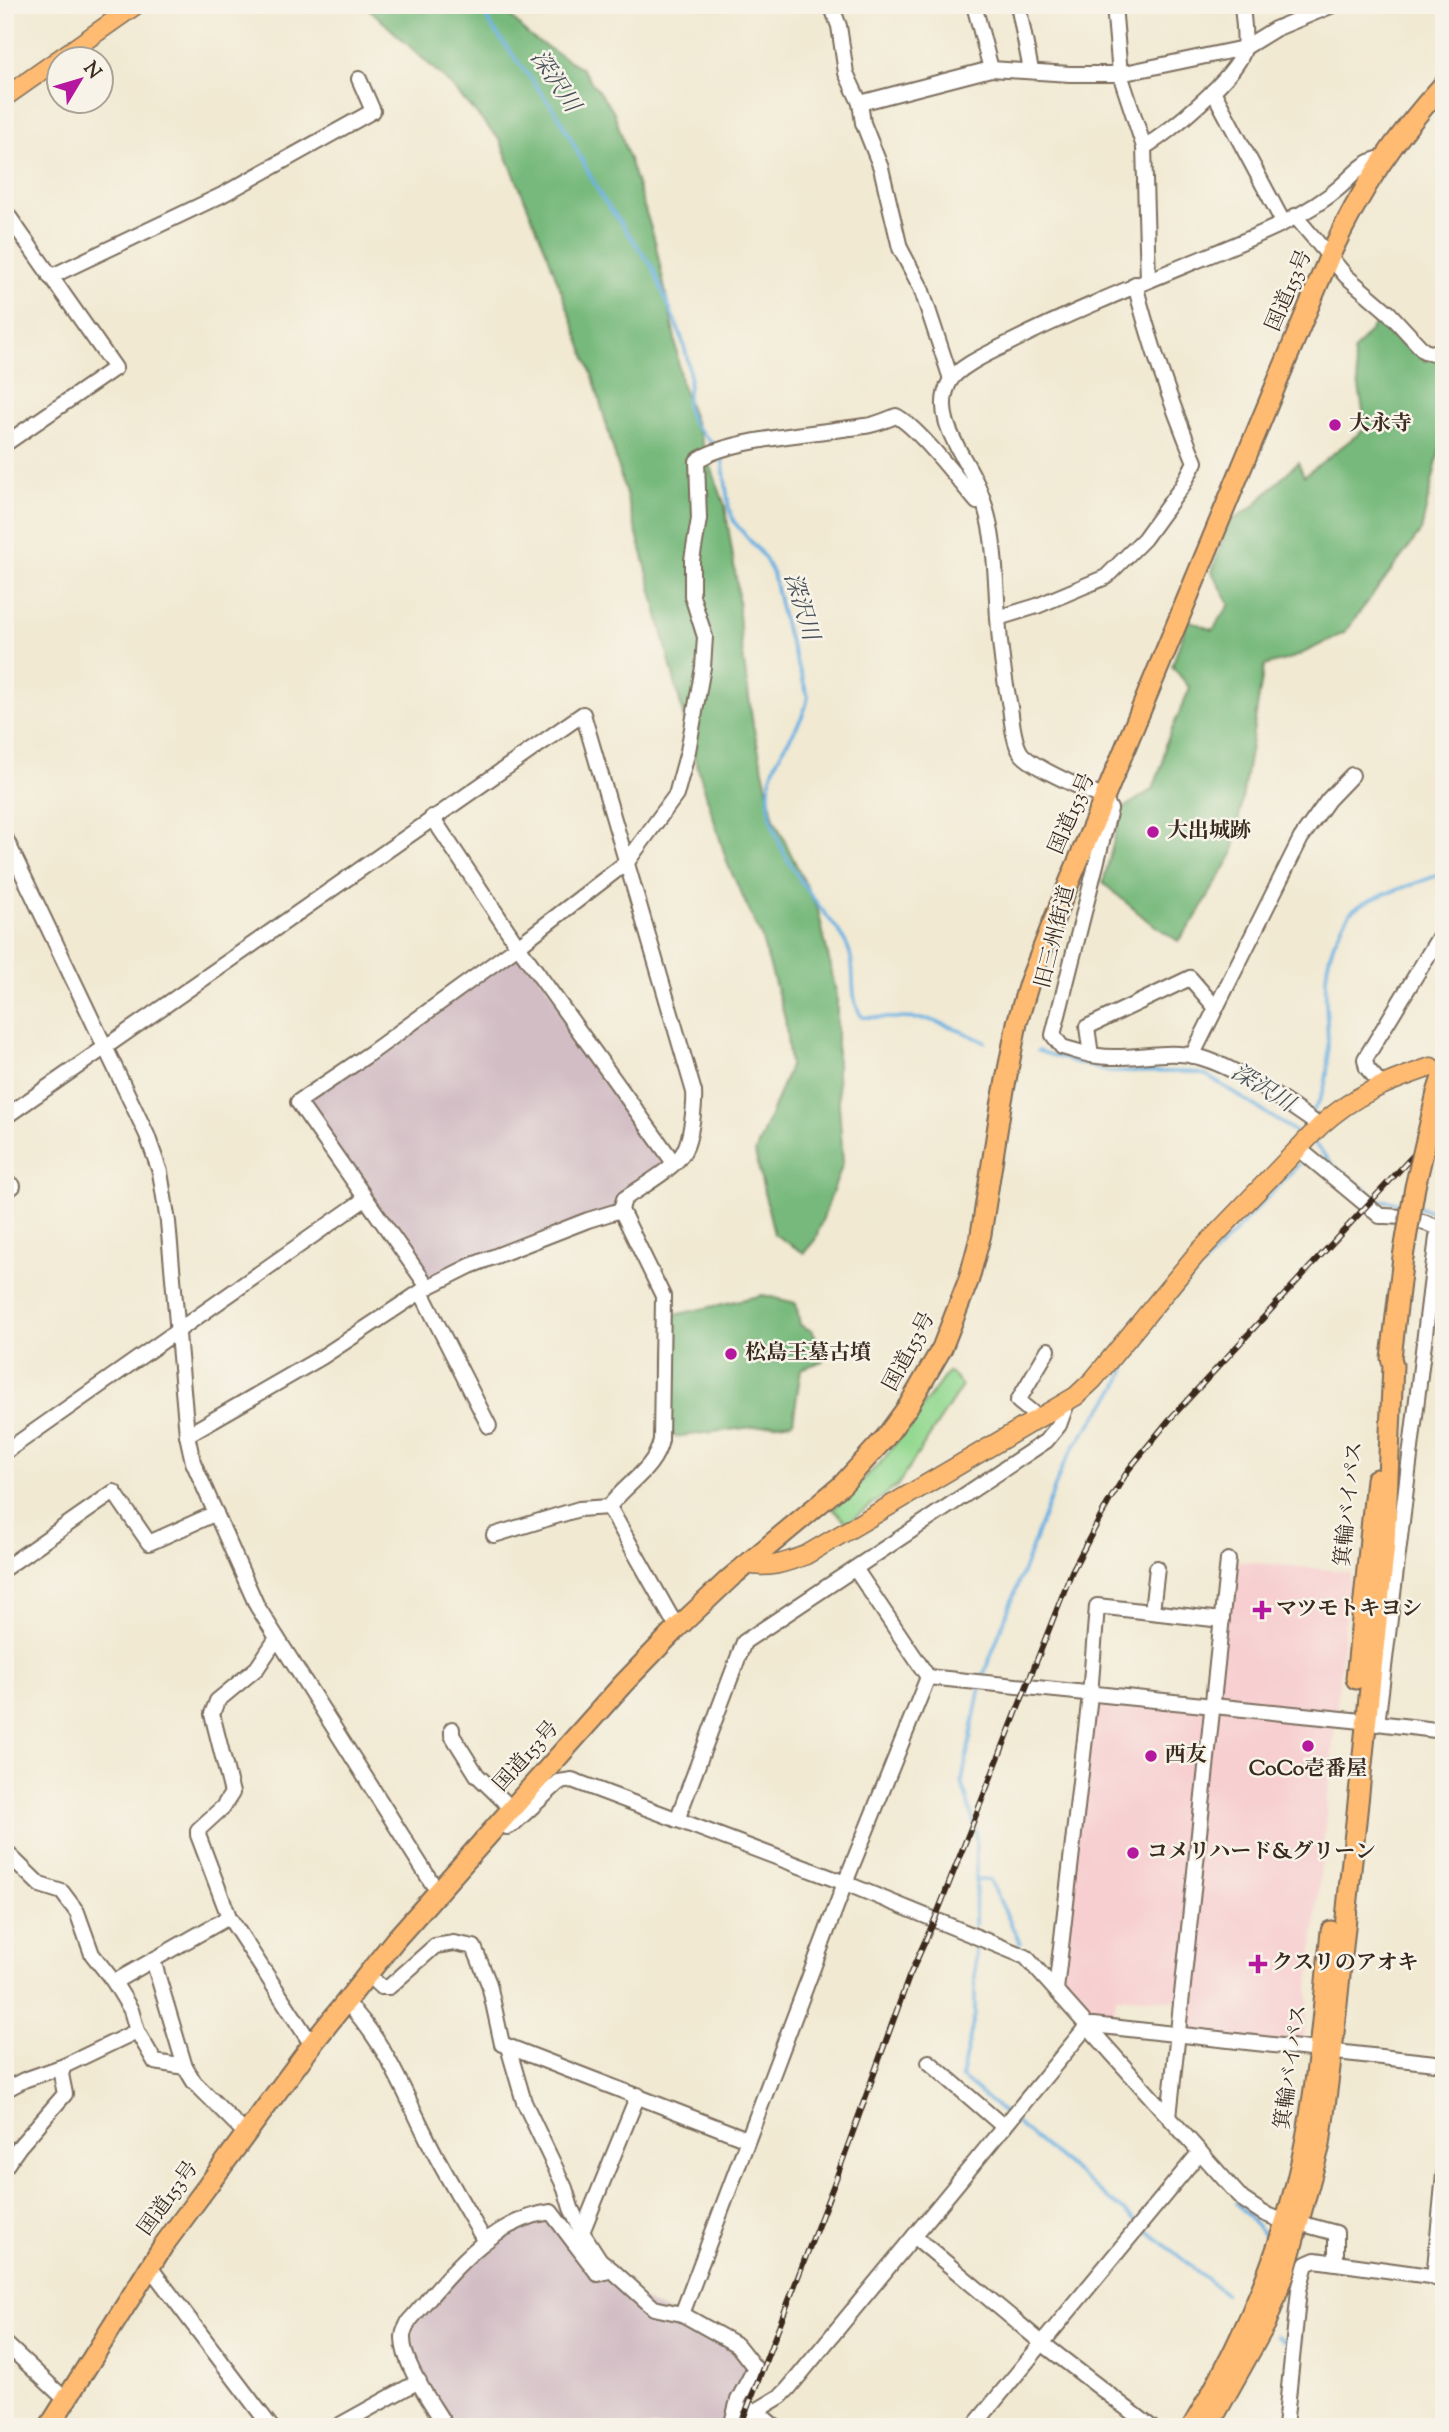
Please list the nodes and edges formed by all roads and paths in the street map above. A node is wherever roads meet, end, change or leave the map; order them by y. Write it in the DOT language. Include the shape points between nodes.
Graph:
graph roads {
  1 [pos="136,5"];
  2 [pos="831,5"];
  3 [pos="974,5"];
  4 [pos="1018,5"];
  5 [pos="1114,5"];
  6 [pos="1242,5"];
  7 [pos="1333,5"];
  8 [pos="1244,48"];
  9 [pos="991,69"];
  10 [pos="1031,70"];
  11 [pos="1120,74"];
  12 [pos="359,79"];
  13 [pos="1444,84"];
  14 [pos="1213,91"];
  15 [pos="5,97"];
  16 [pos="860,103"];
  17 [pos="1144,147"];
  18 [pos="1382,158"];
  19 [pos="5,211"];
  20 [pos="1289,219"];
  21 [pos="1330,255"];
  22 [pos="50,277"];
  23 [pos="1142,282"];
  24 [pos="1444,349"];
  25 [pos="951,379"];
  26 [pos="5,444"];
  27 [pos="983,499"];
  28 [pos="998,618"];
  29 [pos="1352,775"];
  30 [pos="1104,798"];
  31 [pos="432,817"];
  32 [pos="5,837"];
  33 [pos="627,862"];
  34 [pos="1444,929"];
  35 [pos="518,946"];
  36 [pos="1216,1008"];
  37 [pos="105,1047"];
  38 [pos="1095,1056"];
  39 [pos="1192,1056"];
  40 [pos="1437,1069"];
  41 [pos="1381,1084"];
  42 [pos="5,1117"];
  43 [pos="1318,1128"];
  44 [pos="1301,1145"];
  45 [pos="674,1163"];
  46 [pos="365,1199"];
  47 [pos="621,1210"];
  48 [pos="425,1289"];
  49 [pos="177,1329"];
  50 [pos="1048,1350"];
  51 [pos="1067,1403"];
  52 [pos="1040,1419"];
  53 [pos="489,1426"];
  54 [pos="187,1434"];
  55 [pos="5,1452"];
  56 [pos="610,1507"];
  57 [pos="216,1513"];
  58 [pos="494,1535"];
  59 [pos="1228,1560"];
  60 [pos="746,1564"];
  61 [pos="5,1568"];
  62 [pos="1157,1568"];
  63 [pos="856,1570"];
  64 [pos="1152,1611"];
  65 [pos="1222,1620"];
  66 [pos="680,1626"];
  67 [pos="276,1639"];
  68 [pos="928,1677"];
  69 [pos="1090,1695"];
  70 [pos="1214,1706"];
  71 [pos="1365,1722"];
  72 [pos="452,1729"];
  73 [pos="1444,1731"];
  74 [pos="505,1815"];
  75 [pos="677,1820"];
  76 [pos="5,1851"];
  77 [pos="845,1883"];
  78 [pos="438,1889"];
  79 [pos="229,1917"];
  80 [pos="153,1960"];
  81 [pos="366,1974"];
  82 [pos="114,1982"];
  83 [pos="1056,1990"];
  84 [pos="345,2001"];
  85 [pos="1084,2029"];
  86 [pos="137,2031"];
  87 [pos="1177,2034"];
  88 [pos="312,2045"];
  89 [pos="508,2047"];
  90 [pos="1326,2051"];
  91 [pos="929,2062"];
  92 [pos="1444,2064"];
  93 [pos="64,2066"];
  94 [pos="186,2067"];
  95 [pos="5,2090"];
  96 [pos="638,2095"];
  97 [pos="1169,2117"];
  98 [pos="1009,2121"];
  99 [pos="246,2134"];
  100 [pos="747,2139"];
  101 [pos="1197,2156"];
  102 [pos="5,2167"];
  103 [pos="1444,2174"];
  104 [pos="1292,2223"];
  105 [pos="582,2232"];
  106 [pos="914,2236"];
  107 [pos="484,2240"];
  108 [pos="1336,2263"];
  109 [pos="149,2266"];
  110 [pos="612,2270"];
  111 [pos="1439,2278"];
  112 [pos="682,2314"];
  113 [pos="5,2343"];
  114 [pos="1042,2343"];
  115 [pos="419,2381"];
  116 [pos="67,2401"];
  117 [pos="737,2407"];
  118 [pos="756,2411"];
  119 [pos="49,2427"];
  120 [pos="271,2427"];
  121 [pos="336,2427"];
  122 [pos="446,2427"];
  123 [pos="731,2427"];
  124 [pos="749,2427"];
  125 [pos="775,2427"];
  126 [pos="973,2427"];
  127 [pos="1151,2427"];
  128 [pos="1192,2427"];
  129 [pos="1208,2427"];
  130 [pos="1285,2427"];
  1 -- 15 [label="main road"];
  2 -- 16 [label="street" via="846,73"];
  3 -- 9 [label="street"];
  4 -- 10 [label="street"];
  5 -- 11 [label="street"];
  6 -- 8 [label="street"];
  7 -- 8 [label="street" via="1275,29"];
  8 -- 11 [label="street"];
  8 -- 14 [label="street"];
  9 -- 10 [label="street"];
  9 -- 16 [label="street"];
  10 -- 11 [label="street"];
  11 -- 17 [label="street"];
  12 -- 22 [label="street" via="373,111 222,195"];
  13 -- 18 [label="highway, 国道153号"];
  14 -- 17 [label="street"];
  14 -- 20 [label="street"];
  16 -- 25 [label="street" via="900,248 921,288"];
  17 -- 23 [label="street"];
  18 -- 20 [label="street" via="1370,159 1318,204"];
  18 -- 21 [label="highway, 国道153号"];
  19 -- 22 [label="street"];
  20 -- 21 [label="street"];
  20 -- 23 [label="street"];
  21 -- 24 [label="street" via="1424,351"];
  21 -- 30 [label="highway, 国道153号"];
  22 -- 26 [label="street" via="115,368"];
  23 -- 25 [label="street" via="980,358"];
  23 -- 28 [label="street" via="1166,391 1195,462 1144,539 1106,577"];
  25 -- 27 [label="street" via="943,411"];
  27 -- 28 [label="street" via="998,575"];
  27 -- 33 [label="street" via="977,502 896,416 868,426 807,432 724,449 697,461 699,519 692,596 705,637 703,667 676,795"];
  28 -- 30 [label="street" via="1005,681 1021,752 1030,762"];
  29 -- 36 [label="street" via="1301,838"];
  30 -- 38 [label="street, 旧三州街道" via="1110,809 1053,1035 1062,1047"];
  30 -- 60 [label="highway, 国道153号" via="1017,1023 981,1234 942,1348 909,1405 866,1460"];
  31 -- 33 [label="street" via="583,713"];
  31 -- 35 [label="street"];
  31 -- 37 [label="street"];
  32 -- 37 [label="street"];
  33 -- 35 [label="street"];
  33 -- 45 [label="street" via="694,1092 684,1152"];
  34 -- 41 [label="street" via="1365,1059"];
  35 -- 45 [label="street"];
  35 -- 46 [label="street" via="298,1102"];
  36 -- 38 [label="street" via="1190,978 1087,1027"];
  36 -- 39 [label="street"];
  37 -- 42 [label="street"];
  37 -- 49 [label="street" via="160,1172"];
  38 -- 39 [label="street"];
  39 -- 43 [label="street" via="1221,1065 1272,1094"];
  40 -- 41 [label="main road"];
  40 -- 71 [label="highway, 箕輪バイパス, bridge" via="1437,1093 1415,1187 1387,1365"];
  41 -- 43 [label="main road"];
  43 -- 44 [label="main road"];
  44 -- 51 [label="main road" via="1160,1297 1093,1380"];
  44 -- 71 [label="street" via="1380,1216 1418,1219 1438,1232"];
  45 -- 47 [label="street" via="624,1199"];
  46 -- 48 [label="street"];
  46 -- 49 [label="street"];
  47 -- 48 [label="street" via="470,1266"];
  47 -- 56 [label="street" via="663,1296 661,1440 650,1465"];
  48 -- 53 [label="street"];
  48 -- 54 [label="street" via="322,1357"];
  49 -- 54 [label="street"];
  49 -- 55 [label="street"];
  50 -- 52 [label="street" via="1018,1401"];
  51 -- 52 [label="main road"];
  51 -- 63 [label="street" via="1059,1425 1046,1441"];
  52 -- 60 [label="main road" via="806,1555 762,1568"];
  54 -- 57 [label="street" via="193,1462"];
  56 -- 58 [label="street" via="579,1509"];
  56 -- 66 [label="street"];
  57 -- 61 [label="street" via="149,1543 114,1492"];
  57 -- 67 [label="street"];
  59 -- 65 [label="street"];
  60 -- 66 [label="highway, 国道153号"];
  62 -- 64 [label="street"];
  63 -- 68 [label="street"];
  63 -- 75 [label="street" via="744,1642"];
  64 -- 65 [label="street"];
  64 -- 69 [label="street" via="1097,1606"];
  65 -- 70 [label="street"];
  66 -- 74 [label="highway, 国道153号"];
  67 -- 78 [label="street"];
  67 -- 79 [label="street" via="257,1668 218,1700 212,1714 232,1793 198,1835"];
  68 -- 69 [label="street"];
  68 -- 77 [label="street"];
  69 -- 70 [label="street"];
  69 -- 83 [label="street"];
  70 -- 71 [label="street"];
  70 -- 87 [label="street"];
  71 -- 73 [label="street"];
  71 -- 90 [label="highway, 箕輪バイパス"];
  72 -- 74 [label="street"];
  74 -- 75 [label="street" via="508,1827 565,1780"];
  74 -- 78 [label="highway, 国道153号"];
  75 -- 77 [label="street"];
  76 -- 82 [label="street" via="40,1885 62,1892 77,1912 92,1954"];
  77 -- 83 [label="street" via="1026,1957"];
  77 -- 100 [label="street"];
  78 -- 81 [label="highway, 国道153号"];
  79 -- 80 [label="street"];
  79 -- 88 [label="street"];
  80 -- 82 [label="street"];
  80 -- 94 [label="street"];
  81 -- 84 [label="highway, 国道153号"];
  81 -- 89 [label="street" via="381,1987 389,1987 435,1947 454,1942 474,1947 489,1984 502,2044"];
  82 -- 86 [label="street"];
  83 -- 85 [label="street"];
  84 -- 88 [label="highway, 国道153号"];
  84 -- 107 [label="street" via="368,2026 393,2067"];
  85 -- 87 [label="street" via="1093,2025"];
  85 -- 97 [label="street"];
  85 -- 98 [label="street"];
  86 -- 93 [label="street"];
  86 -- 94 [label="street" via="155,2062"];
  87 -- 90 [label="street"];
  87 -- 97 [label="street"];
  88 -- 99 [label="highway, 国道153号"];
  89 -- 96 [label="street"];
  89 -- 105 [label="street" via="524,2102"];
  90 -- 92 [label="street"];
  90 -- 104 [label="highway, 箕輪バイパス"];
  91 -- 98 [label="street"];
  93 -- 95 [label="street"];
  93 -- 102 [label="street" via="65,2095"];
  94 -- 99 [label="street" via="194,2082"];
  96 -- 100 [label="street"];
  96 -- 105 [label="street"];
  97 -- 101 [label="street"];
  98 -- 106 [label="street"];
  99 -- 109 [label="highway, 国道153号"];
  100 -- 112 [label="street"];
  101 -- 104 [label="street" via="1242,2199"];
  101 -- 114 [label="street"];
  103 -- 111 [label="street"];
  104 -- 108 [label="street" via="1336,2233"];
  104 -- 128 [label="highway, 箕輪バイパス" via="1251,2316"];
  104 -- 129 [label="highway, 箕輪バイパス" via="1284,2275 1266,2323"];
  105 -- 110 [label="street"];
  106 -- 114 [label="street"];
  106 -- 118 [label="street" via="789,2389"];
  107 -- 110 [label="street" via="533,2214 551,2212 598,2274"];
  107 -- 115 [label="street" via="409,2321 403,2334 404,2351"];
  108 -- 111 [label="street"];
  108 -- 130 [label="street" via="1315,2260 1306,2264"];
  109 -- 116 [label="highway, 国道153号"];
  109 -- 120 [label="street"];
  110 -- 112 [label="street" via="654,2308"];
  112 -- 117 [label="street" via="737,2345 755,2368"];
  113 -- 116 [label="street"];
  114 -- 126 [label="street"];
  114 -- 127 [label="street"];
  115 -- 121 [label="street"];
  115 -- 122 [label="street"];
  116 -- 119 [label="highway, 国道153号"];
  117 -- 118 [label="street"];
  117 -- 123 [label="street"];
  118 -- 124 [label="street"];
  118 -- 125 [label="street"];
}
